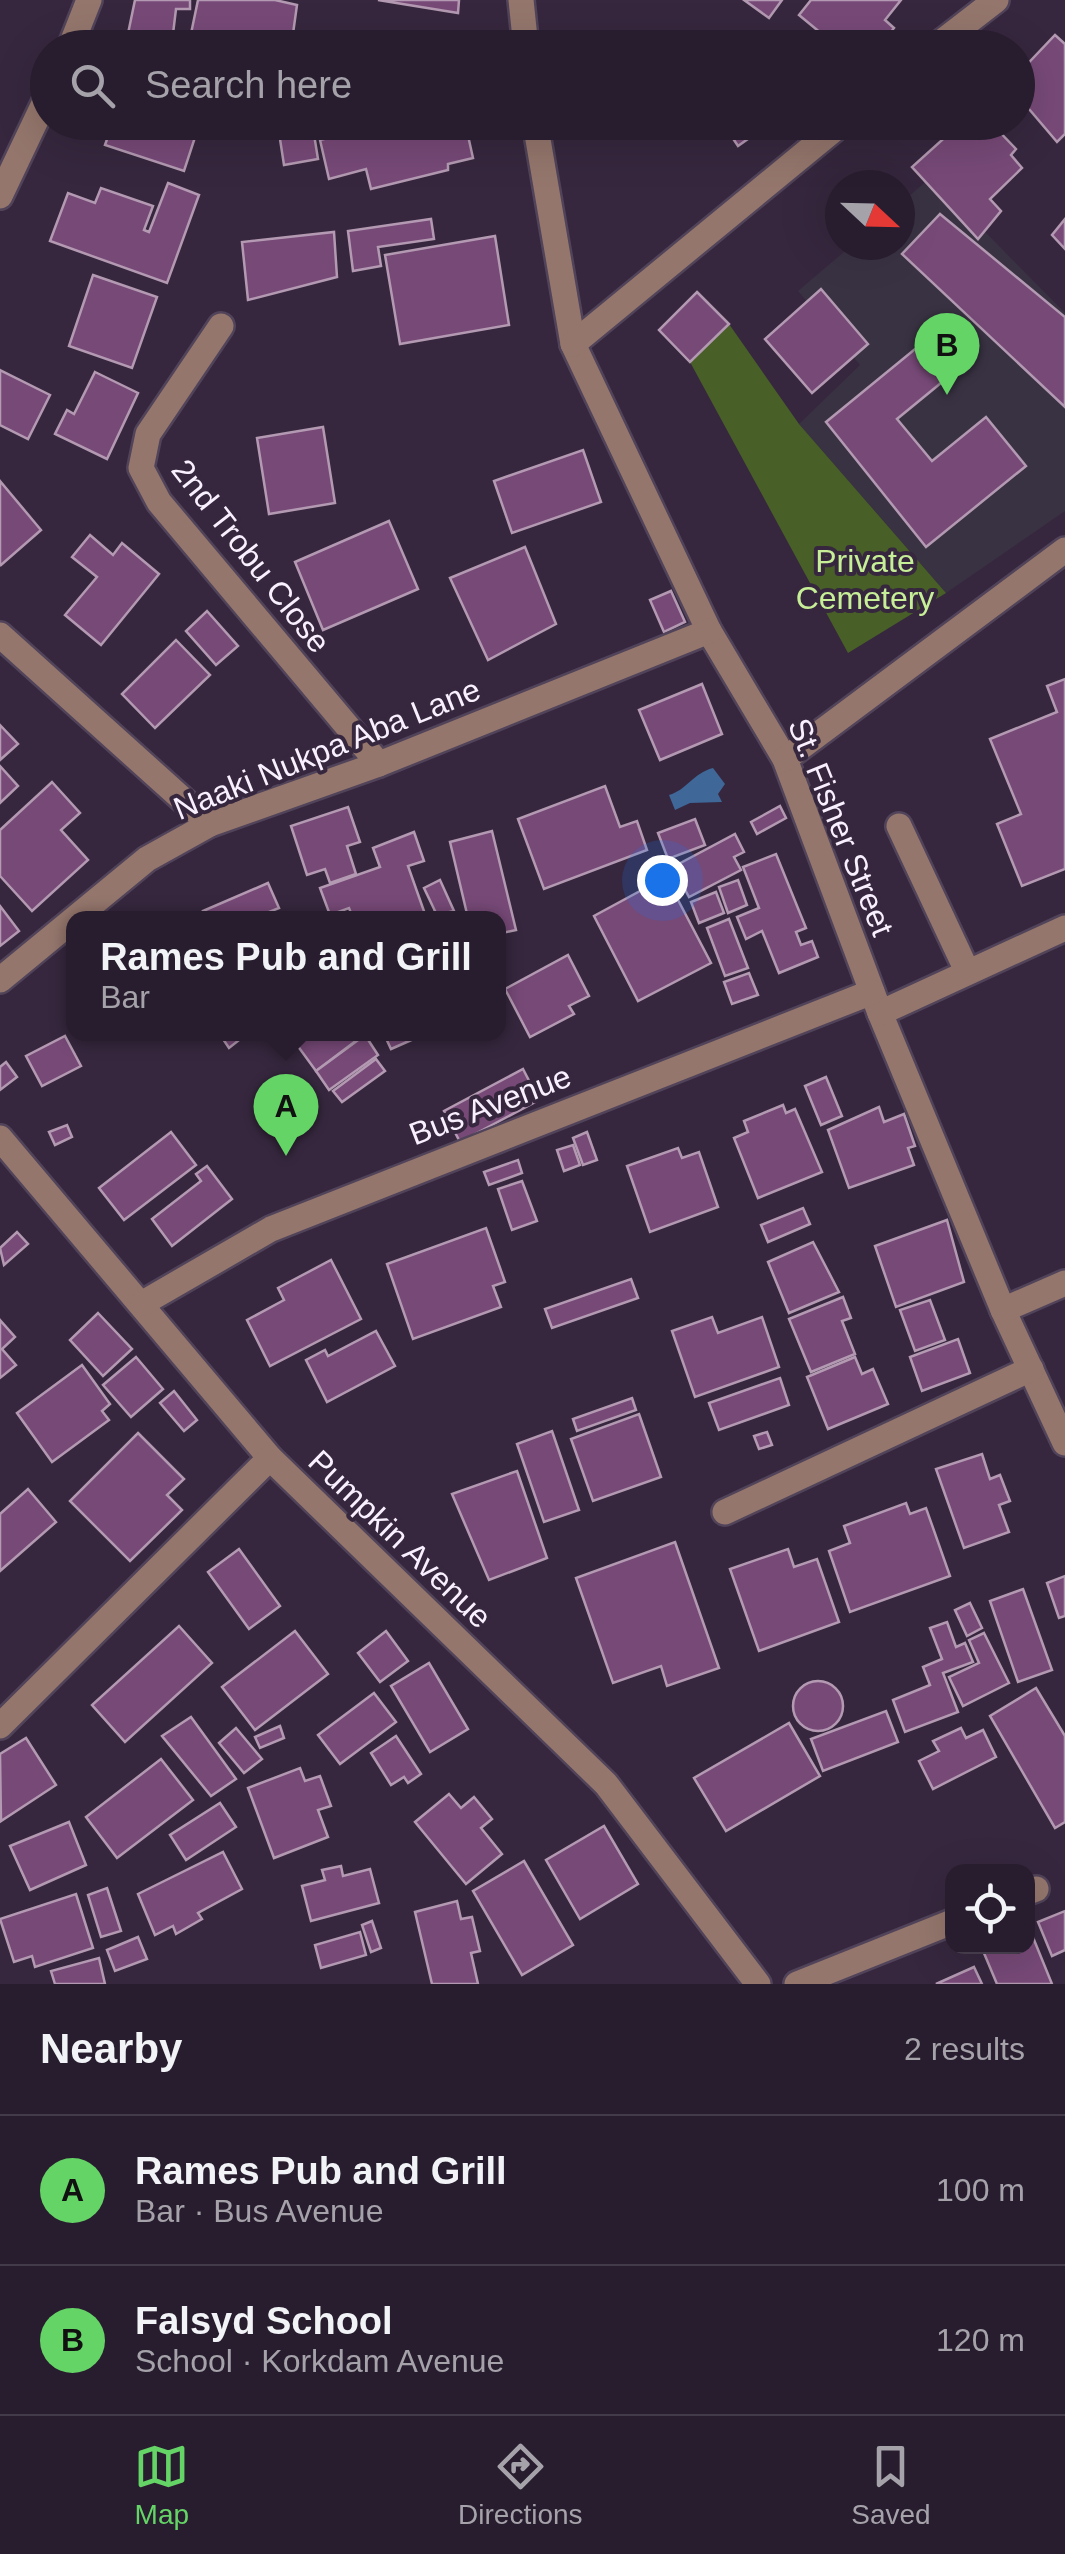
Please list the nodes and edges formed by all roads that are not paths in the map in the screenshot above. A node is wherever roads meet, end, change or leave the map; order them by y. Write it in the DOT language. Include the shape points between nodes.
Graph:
graph roads {
  1 [pos="90,0"];
  2 [pos="520,0"];
  3 [pos="980,3"];
  4 [pos="78,30"];
  5 [pos="524,30"];
  6 [pos="952,30"];
  7 [pos="30,134"];
  8 [pos="538,140"];
  9 [pos="821,140"];
  10 [pos="0,196"];
  11 [pos="221,326"];
  12 [pos="574,344"];
  13 [pos="1065,550"];
  14 [pos="708,630"];
  15 [pos="0,635"];
  16 [pos="785,760"];
  17 [pos="379,764"];
  18 [pos="210,824"];
  19 [pos="899,826"];
  20 [pos="83,911"];
  21 [pos="66,925"];
  22 [pos="1065,928"];
  23 [pos="967,971"];
  24 [pos="0,980"];
  25 [pos="876,1003"];
  26 [pos="0,1138"];
  27 [pos="1065,1284"];
  28 [pos="142,1303"];
  29 [pos="1003,1310"];
  30 [pos="1031,1369"];
  31 [pos="1065,1443"];
  32 [pos="270,1458"];
  33 [pos="725,1512"];
  34 [pos="0,1726"];
  35 [pos="945,1925"];
  36 [pos="758,1984"];
  37 [pos="798,1984"];
  1 -- 4 [label="street"];
  2 -- 5 [label="street"];
  3 -- 6 [label="street"];
  7 -- 10 [label="street"];
  8 -- 12 [label="street, St. Fisher Street"];
  9 -- 12 [label="street"];
  11 -- 17 [label="street, 2nd Trobu Close" via="148,434 140,468 158,502"];
  12 -- 14 [label="street, St. Fisher Street"];
  13 -- 16 [label="street"];
  14 -- 16 [label="street, St. Fisher Street"];
  14 -- 17 [label="street, Naaki Nukpa Aba Lane"];
  15 -- 18 [label="street"];
  16 -- 25 [label="street, St. Fisher Street"];
  17 -- 18 [label="street, Naaki Nukpa Aba Lane"];
  18 -- 20 [label="street, Naaki Nukpa Aba Lane" via="147,858"];
  19 -- 23 [label="street"];
  21 -- 24 [label="street, Naaki Nukpa Aba Lane"];
  22 -- 23 [label="street, Bus Avenue"];
  23 -- 25 [label="street, Bus Avenue"];
  25 -- 28 [label="street, Bus Avenue" via="271,1228"];
  25 -- 29 [label="street, St. Fisher Street"];
  26 -- 28 [label="street, Pumpkin Avenue"];
  27 -- 29 [label="street"];
  28 -- 32 [label="street, Pumpkin Avenue"];
  29 -- 30 [label="street, St. Fisher Street"];
  30 -- 31 [label="street, St. Fisher Street"];
  30 -- 33 [label="street"];
  32 -- 34 [label="street"];
  32 -- 36 [label="street, Pumpkin Avenue" via="606,1784"];
  35 -- 37 [label="street"];
}
